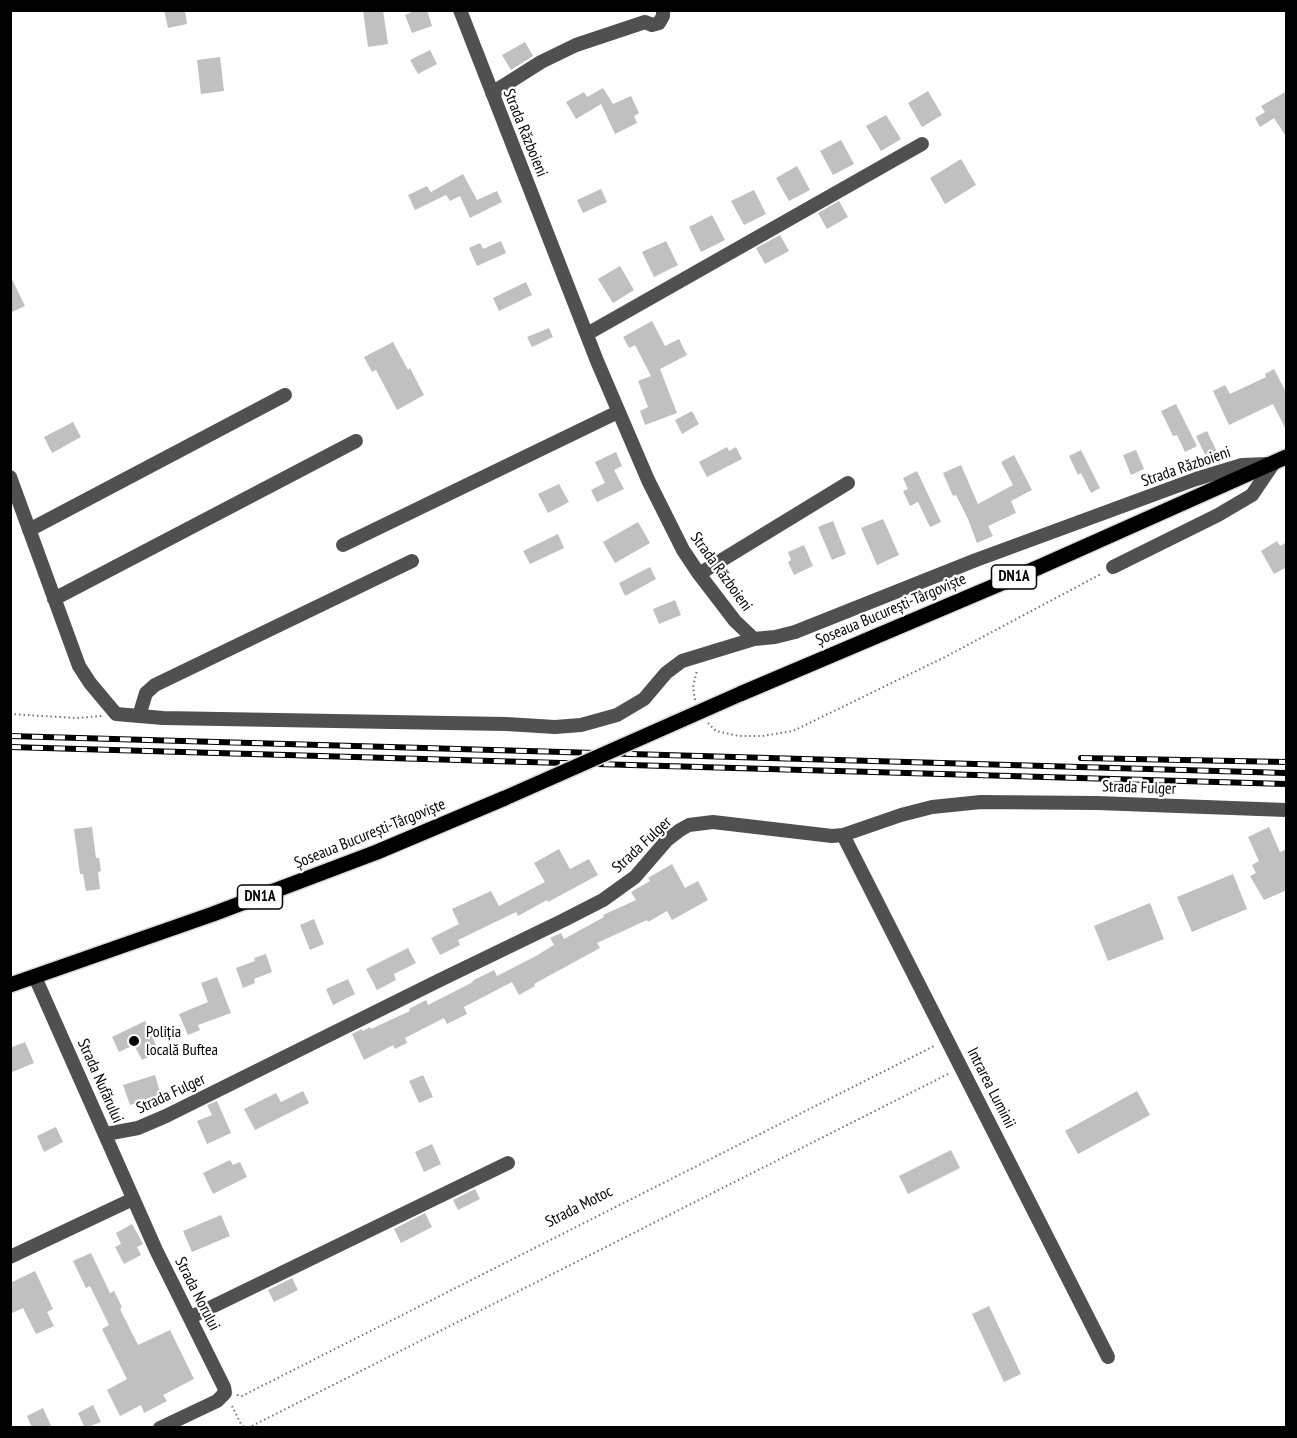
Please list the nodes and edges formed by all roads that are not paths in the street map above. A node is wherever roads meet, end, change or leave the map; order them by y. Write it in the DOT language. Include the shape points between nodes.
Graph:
graph roads {
  1 [pos="460,10"];
  2 [pos="663,10"];
  3 [pos="644,16"];
  4 [pos="492,93"];
  5 [pos="922,144"];
  6 [pos="587,334"];
  7 [pos="285,394"];
  8 [pos="618,412"];
  9 [pos="356,441"];
  10 [pos="1280,461"];
  11 [pos="10,477"];
  12 [pos="848,483"];
  13 [pos="29,530"];
  14 [pos="343,544"];
  15 [pos="412,561"];
  16 [pos="1113,567"];
  17 [pos="699,574"];
  18 [pos="54,599"];
  19 [pos="754,639"];
  20 [pos="139,716"];
  21 [pos="1287,810"];
  22 [pos="843,835"];
  23 [pos="35,977"];
  24 [pos="10,985"];
  25 [pos="106,1134"];
  26 [pos="508,1162"];
  27 [pos="133,1199"];
  28 [pos="10,1257"];
  29 [pos="190,1317"];
  30 [pos="1108,1357"];
  31 [pos="160,1428"];
  1 -- 4 [label="street, Strada Războieni"];
  2 -- 3 [label="street" via="659,23 652,25"];
  3 -- 4 [label="street" via="541,62"];
  4 -- 6 [label="street, Strada Războieni"];
  5 -- 6 [label="street"];
  6 -- 8 [label="street, Strada Războieni"];
  7 -- 13 [label="street"];
  8 -- 14 [label="street"];
  8 -- 17 [label="street, Strada Războieni" via="664,513"];
  9 -- 18 [label="street"];
  10 -- 16 [label="street" via="1252,495"];
  10 -- 19 [label="street, Strada Războieni" via="1242,465 1196,479 795,632"];
  10 -- 23 [label="main road, Șoseaua București-Târgoviște / DN1A, bridge" via="448,823 213,914"];
  11 -- 13 [label="street"];
  12 -- 17 [label="street"];
  13 -- 18 [label="street"];
  15 -- 20 [label="street" via="155,685 146,693"];
  17 -- 19 [label="street, Strada Războieni"];
  18 -- 20 [label="street" via="79,666 90,683 116,714"];
  19 -- 20 [label="street" via="682,661 629,709 581,725"];
  21 -- 22 [label="street, Strada Fulger" via="981,802 901,814"];
  22 -- 25 [label="street, Strada Fulger" via="821,836 713,822 689,825 667,840 634,877 564,921 166,1116 138,1128"];
  22 -- 30 [label="street, Intrarea Luminii"];
  23 -- 24 [label="main road, Șoseaua București-Târgoviște / DN1A"];
  23 -- 25 [label="street, Strada Nufărului"];
  25 -- 27 [label="street, Strada Nufărului"];
  26 -- 29 [label="street"];
  27 -- 28 [label="street"];
  27 -- 29 [label="street, Strada Norului"];
  29 -- 31 [label="street, Strada Norului" via="221,1379 223,1395"];
}
